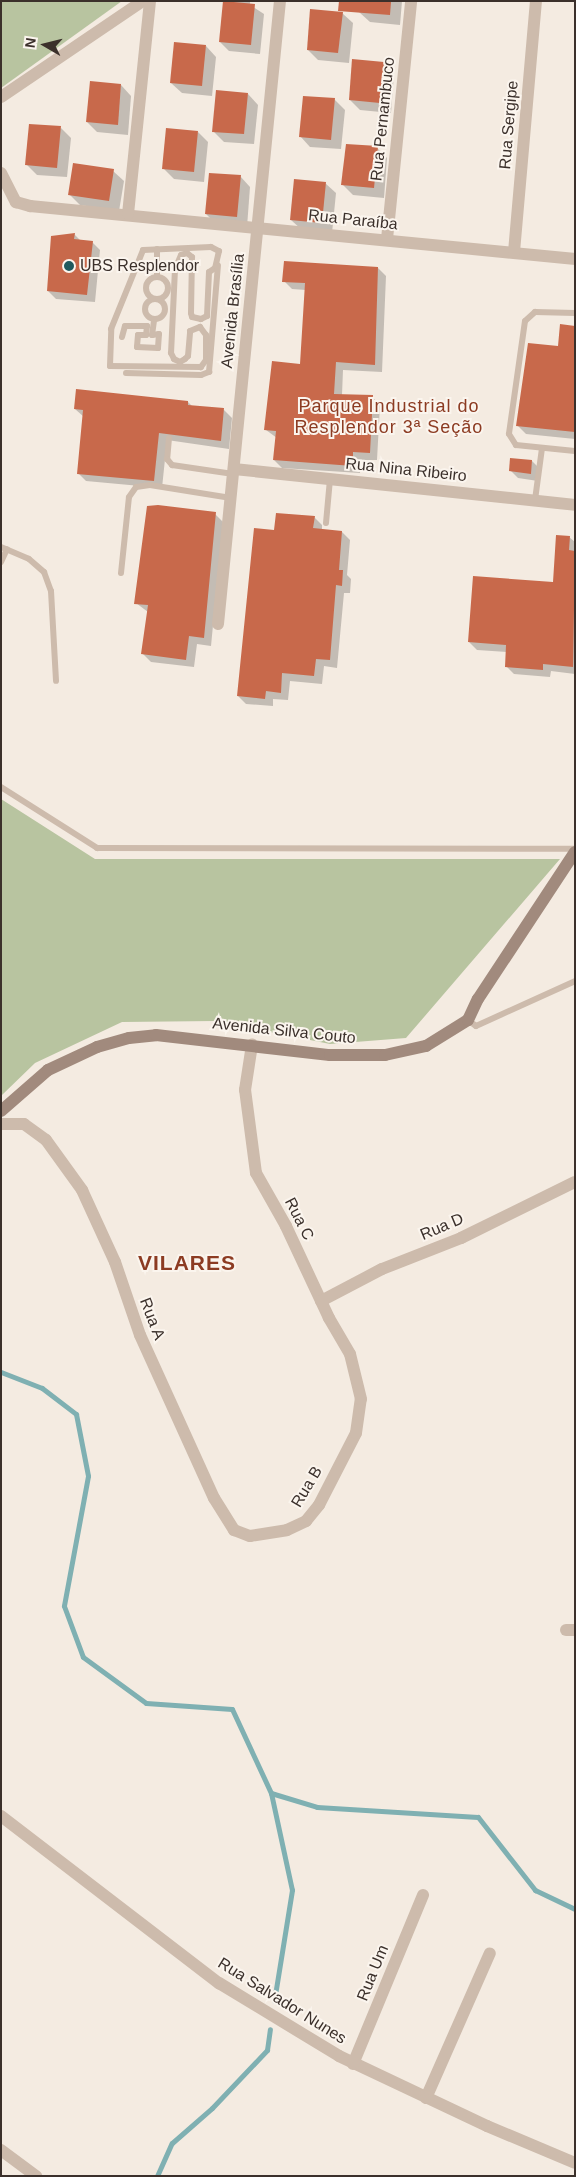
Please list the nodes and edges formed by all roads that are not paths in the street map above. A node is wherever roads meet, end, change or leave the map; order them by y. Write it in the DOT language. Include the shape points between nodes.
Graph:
graph roads {
  1 [pos="143,1"];
  2 [pos="150,1"];
  3 [pos="280,1"];
  4 [pos="411,1"];
  5 [pos="536,1"];
  6 [pos="1,97"];
  7 [pos="1,173"];
  8 [pos="128,214"];
  9 [pos="258,227"];
  10 [pos="387,239"];
  11 [pos="157,249"];
  12 [pos="219,251"];
  13 [pos="514,252"];
  14 [pos="575,259"];
  15 [pos="157,277"];
  16 [pos="156,298"];
  17 [pos="575,313"];
  18 [pos="154,320"];
  19 [pos="122,338"];
  20 [pos="126,373"];
  21 [pos="169,438"];
  22 [pos="542,448"];
  23 [pos="575,450"];
  24 [pos="234,472"];
  25 [pos="330,479"];
  26 [pos="231,498"];
  27 [pos="535,500"];
  28 [pos="575,504"];
  29 [pos="326,522"];
  30 [pos="4,548"];
  31 [pos="1,562"];
  32 [pos="120,573"];
  33 [pos="218,624"];
  34 [pos="56,681"];
  35 [pos="1,787"];
  36 [pos="575,850"];
  37 [pos="575,981"];
  38 [pos="468,1020"];
  39 [pos="252,1045"];
  40 [pos="1,1111"];
  41 [pos="1,1124"];
  42 [pos="575,1182"];
  43 [pos="321,1301"];
  44 [pos="361,1399"];
  45 [pos="234,1530"];
  46 [pos="1,1816"];
  47 [pos="423,1895"];
  48 [pos="490,1953"];
  49 [pos="354,2064"];
  50 [pos="426,2098"];
  51 [pos="1,2150"];
  52 [pos="575,2163"];
  53 [pos="36,2176"];
  1 -- 6 [label="street"];
  2 -- 8 [label="street"];
  3 -- 9 [label="street, Avenida Brasília"];
  4 -- 10 [label="street, Rua Pernambuco"];
  5 -- 13 [label="street, Rua Sergipe"];
  7 -- 8 [label="street, Rua Paraíba" via="16,202"];
  8 -- 9 [label="street, Rua Paraíba"];
  9 -- 10 [label="street, Rua Paraíba"];
  9 -- 24 [label="street, Avenida Brasília"];
  10 -- 13 [label="street, Rua Paraíba"];
  11 -- 12 [label="lane" via="211,247"];
  11 -- 12 [label="lane" via="143,250 115,314 109,340 110,366 202,367 206,360 206,334 200,327 190,330 185,359 180,362 174,359 172,352 175,269 181,255 187,253 192,257 191,313 192,317 202,319 207,316 209,272 215,268"];
  11 -- 15 [label="lane"];
  12 -- 20 [label="lane" via="209,372 202,375"];
  13 -- 14 [label="street, Rua Paraíba"];
  15 -- 16 [label="lane" via="152,278 146,287 150,297"];
  15 -- 16 [label="lane" via="166,283 167,288 166,294"];
  16 -- 18 [label="lane" via="166,310"];
  16 -- 18 [label="lane" via="144,308 145,314"];
  17 -- 22 [label="lane" via="535,312 525,321 509,434 516,445"];
  18 -- 19 [label="lane" via="152,334 159,334 158,348 137,347 138,335 146,335 147,326 125,326"];
  21 -- 24 [label="lane" via="167,460 172,465"];
  22 -- 23 [label="lane"];
  22 -- 27 [label="lane"];
  24 -- 25 [label="street, Rua Nina Ribeiro"];
  24 -- 26 [label="street, Avenida Brasília"];
  25 -- 27 [label="street, Rua Nina Ribeiro"];
  25 -- 29 [label="lane"];
  26 -- 32 [label="lane" via="150,485 136,487 128,497"];
  26 -- 33 [label="street, Avenida Brasília"];
  27 -- 28 [label="street, Rua Nina Ribeiro"];
  30 -- 31 [label="lane"];
  30 -- 34 [label="lane" via="29,559 44,572 52,591"];
  35 -- 36 [label="lane" via="97,848"];
  36 -- 38 [label="main road" via="478,998"];
  37 -- 38 [label="lane" via="476,1026"];
  38 -- 39 [label="main road, Avenida Silva Couto" via="426,1046 385,1055 330,1055"];
  39 -- 40 [label="main road, Avenida Silva Couto" via="156,1035 129,1038 97,1047 48,1070"];
  39 -- 43 [label="street, Rua C" via="245,1090 256,1173 286,1226"];
  41 -- 45 [label="street, Rua A" via="24,1124 46,1140 82,1190 115,1262 140,1335 214,1498"];
  42 -- 43 [label="street, Rua D" via="461,1238 382,1269"];
  43 -- 44 [label="street, Rua C" via="350,1354"];
  44 -- 45 [label="street, Rua B" via="356,1433 319,1505 306,1521 267,1534 250,1536"];
  46 -- 49 [label="street, Rua Salvador Nunes" via="219,1983"];
  47 -- 49 [label="street, Rua Um"];
  48 -- 50 [label="street"];
  49 -- 50 [label="street, Rua Salvador Nunes"];
  50 -- 52 [label="street, Rua Salvador Nunes"];
  51 -- 53 [label="street"];
}
